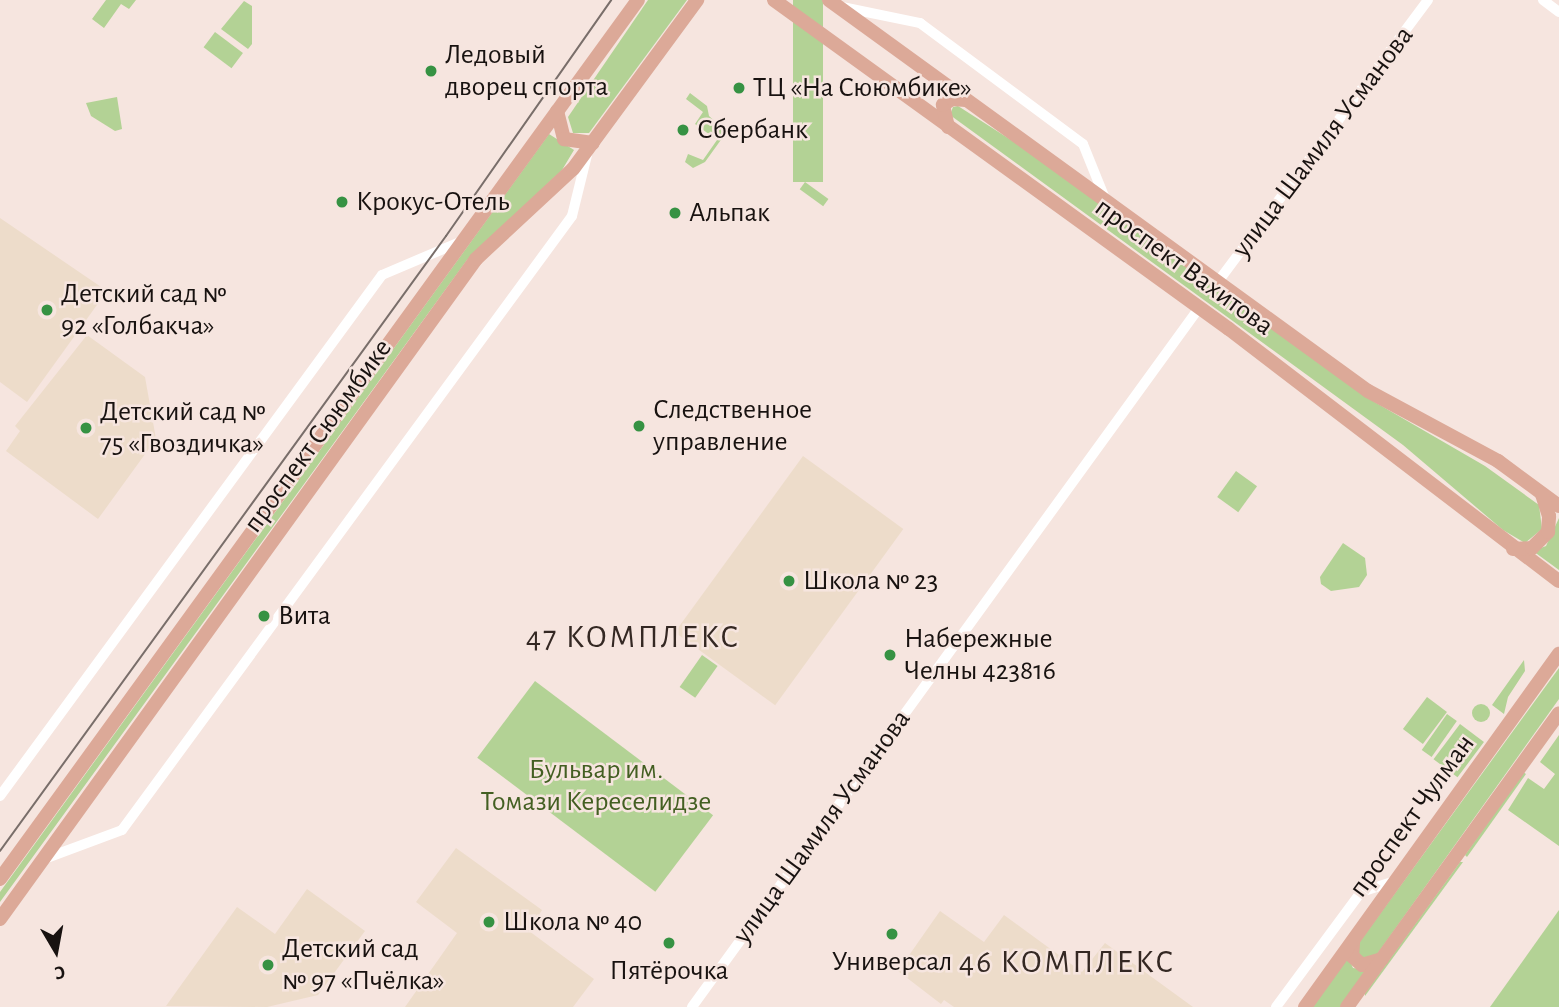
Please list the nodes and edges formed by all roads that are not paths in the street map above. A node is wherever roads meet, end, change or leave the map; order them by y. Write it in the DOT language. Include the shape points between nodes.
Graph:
graph roads {
  1 [pos="638,0"];
  2 [pos="696,0"];
  3 [pos="774,0"];
  4 [pos="1428,0"];
  5 [pos="1543,0"];
  6 [pos="833,3"];
  7 [pos="1559,12"];
  8 [pos="966,100"];
  9 [pos="557,111"];
  10 [pos="948,127"];
  11 [pos="591,146"];
  12 [pos="1107,204"];
  13 [pos="461,241"];
  14 [pos="1217,283"];
  15 [pos="1199,308"];
  16 [pos="1542,492"];
  17 [pos="1559,506"];
  18 [pos="1511,548"];
  19 [pos="1559,581"];
  20 [pos="1559,654"];
  21 [pos="1559,713"];
  22 [pos="0,796"];
  23 [pos="38,861"];
  24 [pos="0,879"];
  25 [pos="1394,881"];
  26 [pos="0,919"];
  27 [pos="1353,942"];
  28 [pos="1382,959"];
  29 [pos="692,1007"];
  30 [pos="1276,1007"];
  31 [pos="1306,1007"];
  32 [pos="1347,1007"];
  1 -- 9 [label="main road, проспект Сююмбике"];
  2 -- 11 [label="main road, проспект Сююмбике"];
  3 -- 10 [label="main road, проспект Вахитова"];
  4 -- 14 [label="street, улица Шамиля Усманова"];
  5 -- 7 [label="street"];
  6 -- 8 [label="main road, проспект Вахитова"];
  6 -- 12 [label="street" via="920,23 930,30 1083,144"];
  8 -- 10 [label="main road" via="952,99 943,105"];
  8 -- 12 [label="main road, проспект Вахитова"];
  9 -- 11 [label="main road" via="564,139"];
  9 -- 13 [label="main road, проспект Сююмбике"];
  10 -- 15 [label="main road, проспект Вахитова"];
  11 -- 23 [label="main road, проспект Сююмбике" via="573,169 475,259"];
  11 -- 23 [label="street" via="572,216 122,831"];
  12 -- 14 [label="main road, проспект Вахитова"];
  13 -- 22 [label="street" via="382,275"];
  13 -- 24 [label="main road, проспект Сююмбике"];
  14 -- 16 [label="main road, проспект Вахитова" via="1368,391 1488,455"];
  15 -- 18 [label="main road, проспект Вахитова" via="1393,451"];
  15 -- 29 [label="street, улица Шамиля Усманова"];
  16 -- 17 [label="main road, проспект Вахитова"];
  16 -- 18 [label="main road" via="1548,532 1532,548"];
  18 -- 19 [label="main road, проспект Вахитова"];
  20 -- 25 [label="main road, проспект Чулман"];
  21 -- 28 [label="main road, проспект Чулман"];
  23 -- 26 [label="main road, проспект Сююмбике"];
  25 -- 27 [label="main road, проспект Чулман"];
  25 -- 30 [label="street" via="1361,892"];
  27 -- 28 [label="main road" via="1355,961 1370,965"];
  27 -- 31 [label="main road, проспект Чулман"];
  28 -- 32 [label="main road, проспект Чулман"];
}
